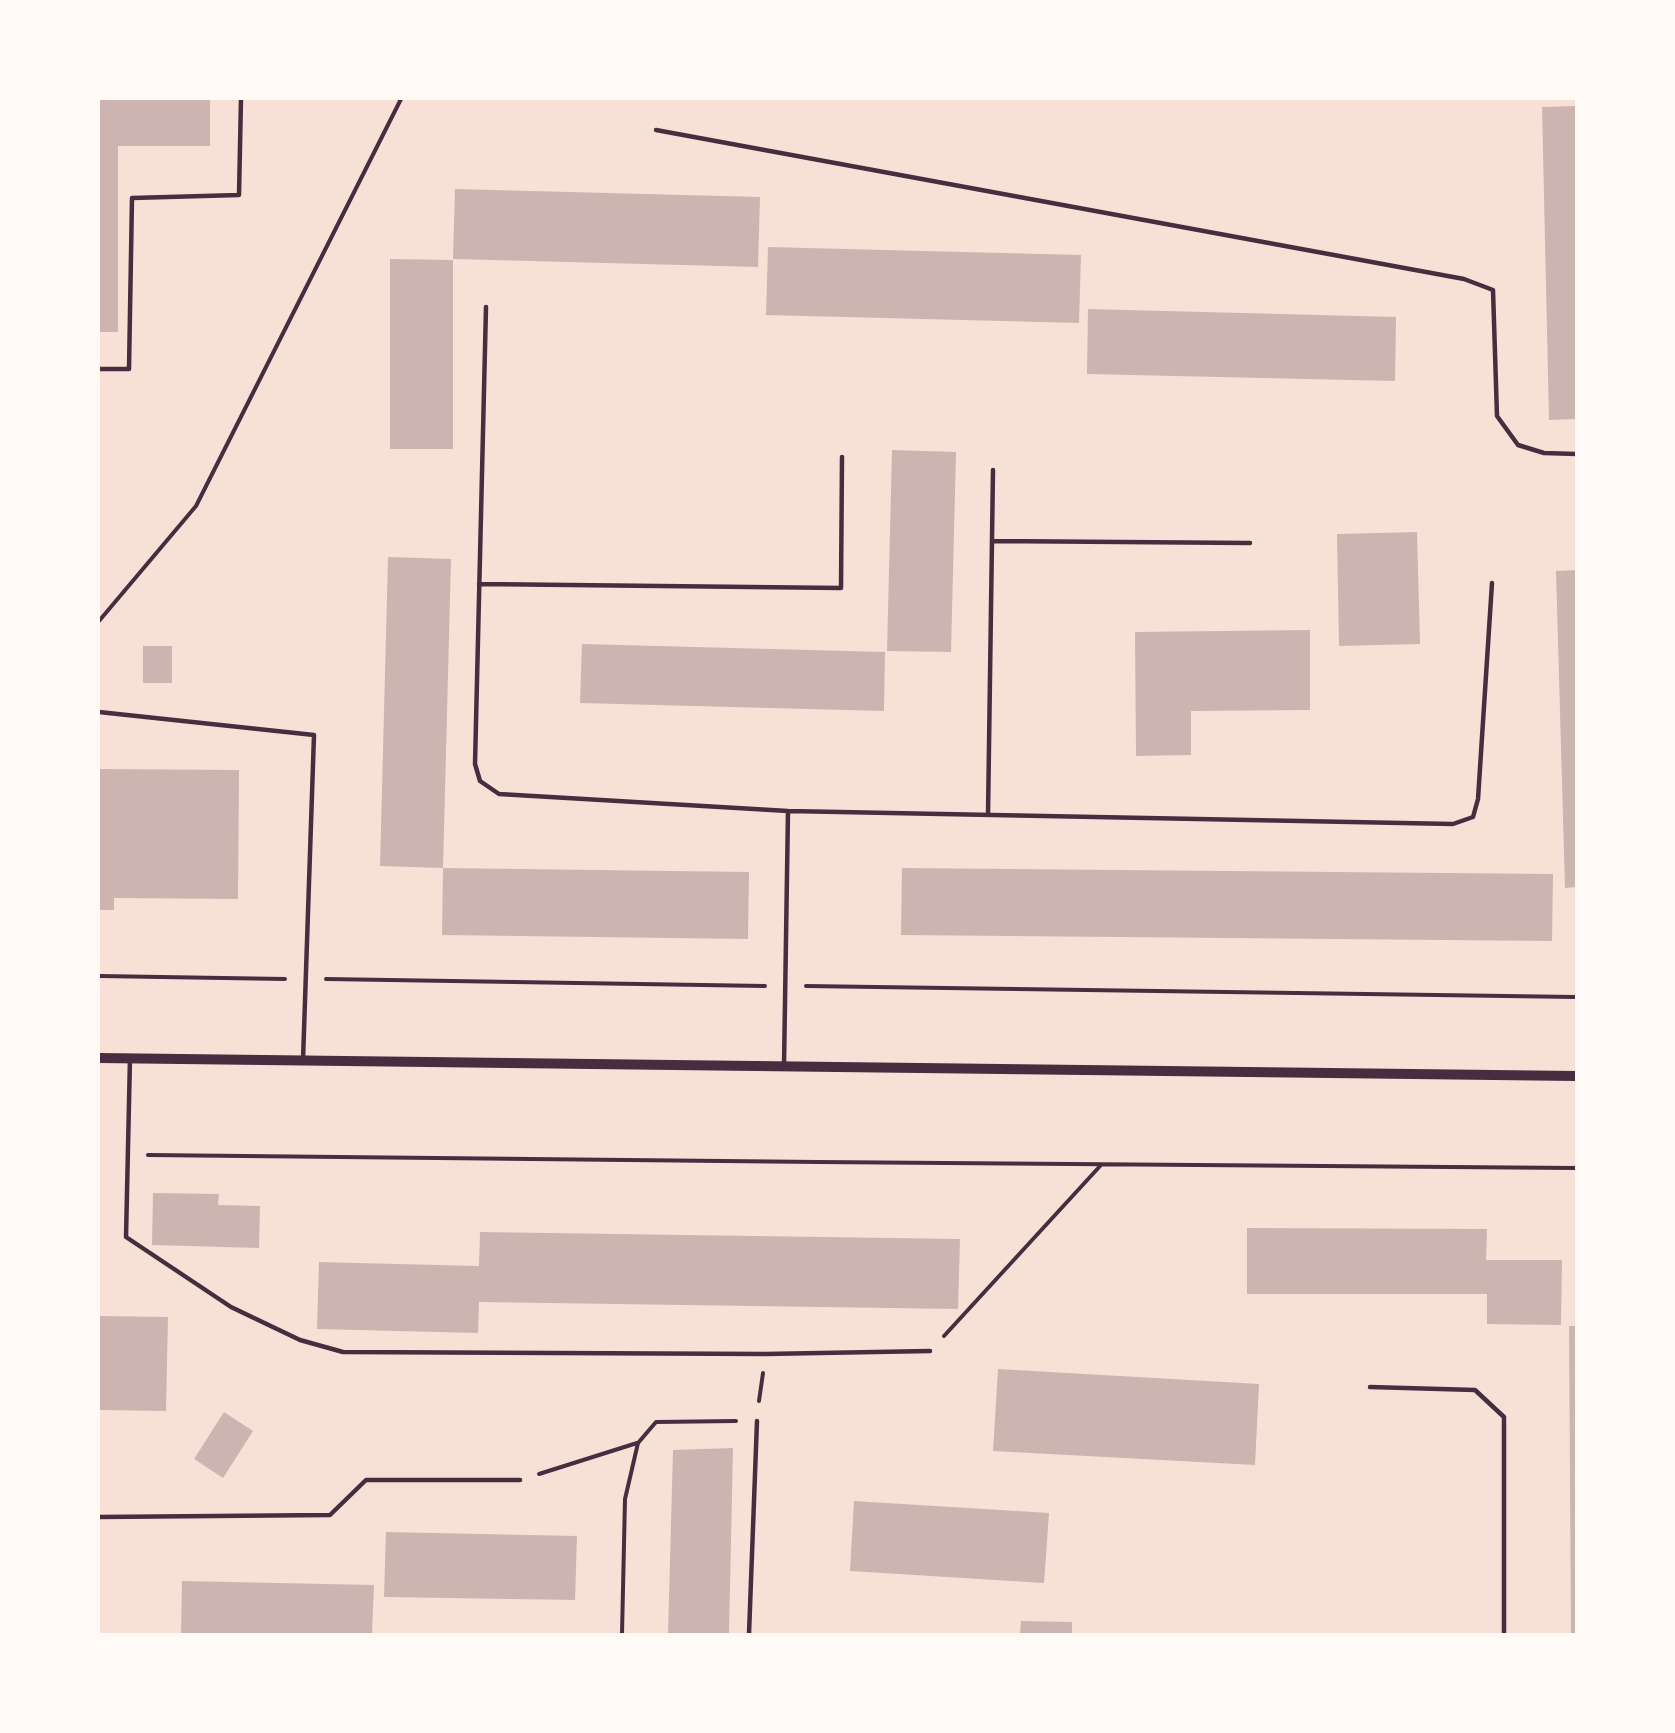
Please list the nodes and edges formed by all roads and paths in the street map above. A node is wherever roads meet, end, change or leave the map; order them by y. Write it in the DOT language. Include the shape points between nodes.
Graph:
graph roads {
  1 [pos="241,99"];
  2 [pos="401,99"];
  3 [pos="656,130"];
  4 [pos="486,307"];
  5 [pos="99,369"];
  6 [pos="1576,454"];
  7 [pos="842,457"];
  8 [pos="993,470"];
  9 [pos="992,541"];
  10 [pos="1250,543"];
  11 [pos="1492,583"];
  12 [pos="479,584"];
  13 [pos="99,621"];
  14 [pos="99,712"];
  15 [pos="788,812"];
  16 [pos="988,815"];
  17 [pos="99,976"];
  18 [pos="306,979"];
  19 [pos="785,986"];
  20 [pos="1576,997"];
  21 [pos="99,1058"];
  22 [pos="130,1058"];
  23 [pos="303,1060"];
  24 [pos="784,1066"];
  25 [pos="1576,1076"];
  26 [pos="128,1155"];
  27 [pos="1101,1164"];
  28 [pos="1576,1167"];
  29 [pos="930,1351"];
  30 [pos="765,1354"];
  31 [pos="1370,1387"];
  32 [pos="757,1421"];
  33 [pos="638,1443"];
  34 [pos="520,1480"];
  35 [pos="99,1517"];
  36 [pos="622,1634"];
  37 [pos="749,1634"];
  38 [pos="1504,1634"];
  1 -- 5 [label="lane" via="240,195 132,198 129,369"];
  2 -- 13 [label="path" via="196,506"];
  3 -- 6 [label="lane" via="1464,279 1493,290 1497,416 1518,445 1544,453"];
  4 -- 12 [label="lane"];
  7 -- 12 [label="lane" via="841,588"];
  8 -- 9 [label="lane"];
  9 -- 10 [label="lane"];
  9 -- 16 [label="lane"];
  11 -- 16 [label="lane" via="1478,799 1473,817 1452,824"];
  12 -- 15 [label="lane" via="475,765 480,781 499,794"];
  14 -- 18 [label="lane" via="314,735"];
  15 -- 16 [label="lane"];
  15 -- 19 [label="lane"];
  17 -- 18 [label="path"];
  18 -- 19 [label="path"];
  18 -- 23 [label="lane"];
  19 -- 20 [label="path"];
  19 -- 24 [label="lane"];
  21 -- 22 [label="street"];
  22 -- 23 [label="street"];
  22 -- 26 [label="lane"];
  23 -- 24 [label="street"];
  24 -- 25 [label="street"];
  26 -- 27 [label="path"];
  26 -- 30 [label="lane" via="126,1237 231,1307 300,1340 342,1352"];
  27 -- 28 [label="path"];
  27 -- 29 [label="path"];
  29 -- 30 [label="lane"];
  30 -- 32 [label="path"];
  31 -- 38 [label="lane" via="1474,1390 1504,1418"];
  32 -- 33 [label="path" via="656,1422"];
  32 -- 37 [label="lane"];
  33 -- 34 [label="path"];
  33 -- 36 [label="path" via="626,1499"];
  34 -- 35 [label="lane" via="366,1480 330,1515"];
}
